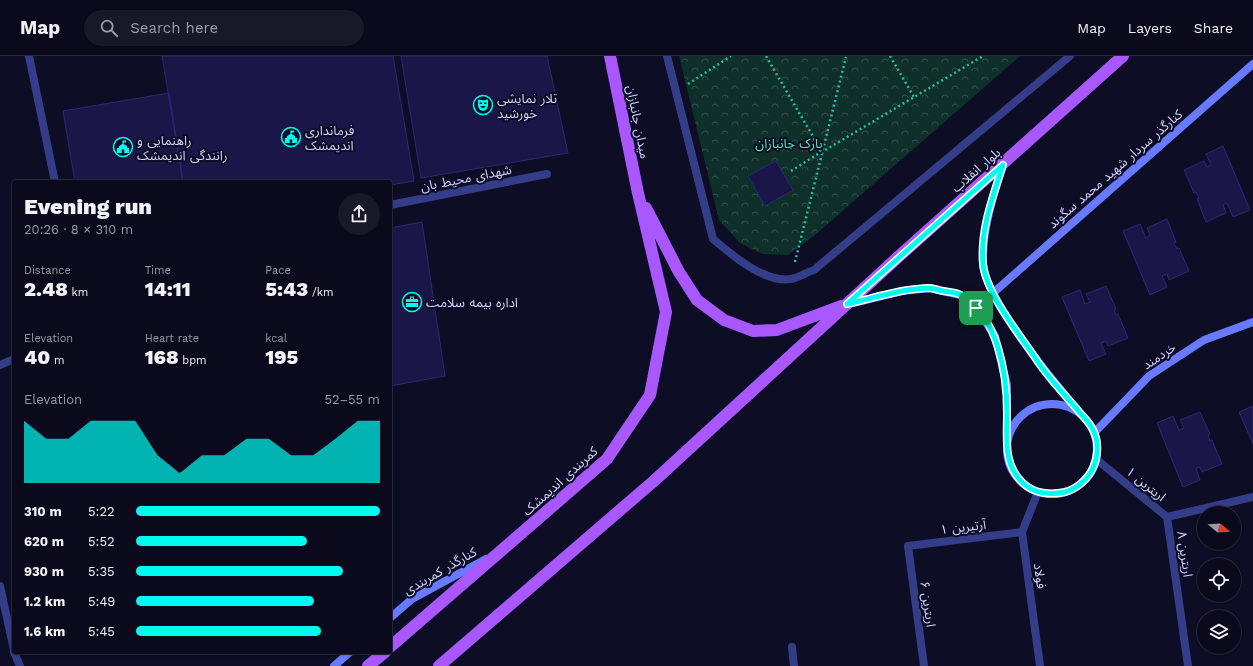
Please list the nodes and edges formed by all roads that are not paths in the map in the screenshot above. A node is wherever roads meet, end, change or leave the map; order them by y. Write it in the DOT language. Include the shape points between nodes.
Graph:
graph roads {
  1 [pos="30,56"];
  2 [pos="610,56"];
  3 [pos="667,56"];
  4 [pos="1070,56"];
  5 [pos="1123,56"];
  6 [pos="1253,64"];
  7 [pos="1003,165"];
  8 [pos="547,174"];
  9 [pos="55,180"];
  10 [pos="638,193"];
  11 [pos="392,205"];
  12 [pos="993,293"];
  13 [pos="847,304"];
  14 [pos="976,308"];
  15 [pos="1253,322"];
  16 [pos="12,360"];
  17 [pos="0,365"];
  18 [pos="1078,410"];
  19 [pos="1095,432"];
  20 [pos="1007,442"];
  21 [pos="1096,460"];
  22 [pos="1038,492"];
  23 [pos="1253,497"];
  24 [pos="1167,518"];
  25 [pos="1022,532"];
  26 [pos="908,546"];
  27 [pos="504,548"];
  28 [pos="0,586"];
  29 [pos="392,616"];
  30 [pos="12,642"];
  31 [pos="392,645"];
  32 [pos="792,647"];
  33 [pos="15,654"];
  34 [pos="348,654"];
  35 [pos="383,654"];
  36 [pos="20,666"];
  37 [pos="334,666"];
  38 [pos="368,666"];
  39 [pos="439,666"];
  40 [pos="794,666"];
  41 [pos="924,666"];
  42 [pos="1040,666"];
  43 [pos="1188,666"];
  1 -- 9 [label="street"];
  2 -- 10 [label="main road, میدان جانبازان"];
  3 -- 4 [label="street" via="713,239 734,257 768,277 790,279 814,270"];
  5 -- 7 [label="main road, بلوار انقلاب"];
  6 -- 12 [label="street, کنارگذر سردار شهید محمد سگوند"];
  7 -- 12 [label="street" via="990,204 984,235 983,265"];
  7 -- 13 [label="main road, بلوار انقلاب"];
  8 -- 11 [label="street, شهدای محیط بان"];
  10 -- 13 [label="main road" via="679,272 698,300 724,320 753,331 777,330"];
  10 -- 27 [label="main road, کمربندی اندیمشک" via="666,312 650,395 607,459"];
  12 -- 14 [label="street, کنارگذر سردار شهید محمد سگوند"];
  12 -- 18 [label="street" via="1042,368"];
  13 -- 14 [label="street" via="902,291 930,288 960,295"];
  13 -- 39 [label="main road" via="655,480"];
  14 -- 20 [label="street" via="995,336 1007,385"];
  15 -- 19 [label="street, خردمند" via="1204,340 1149,376"];
  16 -- 17 [label="street"];
  18 -- 19 [label="street"];
  18 -- 20 [label="street" via="1051,403 1036,406 1022,414 1012,427"];
  19 -- 21 [label="street"];
  20 -- 22 [label="street" via="1007,458 1013,472 1024,484"];
  21 -- 22 [label="street" via="1082,483 1068,491 1053,494"];
  21 -- 24 [label="street, اریترین ۱"];
  22 -- 25 [label="street, فولاد"];
  23 -- 24 [label="street, اریترین ۱"];
  24 -- 43 [label="street, اریترین ۸"];
  25 -- 26 [label="street, آرتیرین ۱"];
  25 -- 42 [label="street, فولاد"];
  26 -- 41 [label="street, اریترین ۶"];
  27 -- 29 [label="street, کنارگذر کمربندی" via="412,599"];
  27 -- 31 [label="main road, کمربندی اندیمشک"];
  28 -- 30 [label="street"];
  32 -- 40 [label="street"];
  33 -- 36 [label="street"];
  34 -- 37 [label="street"];
  35 -- 38 [label="main road"];
}
